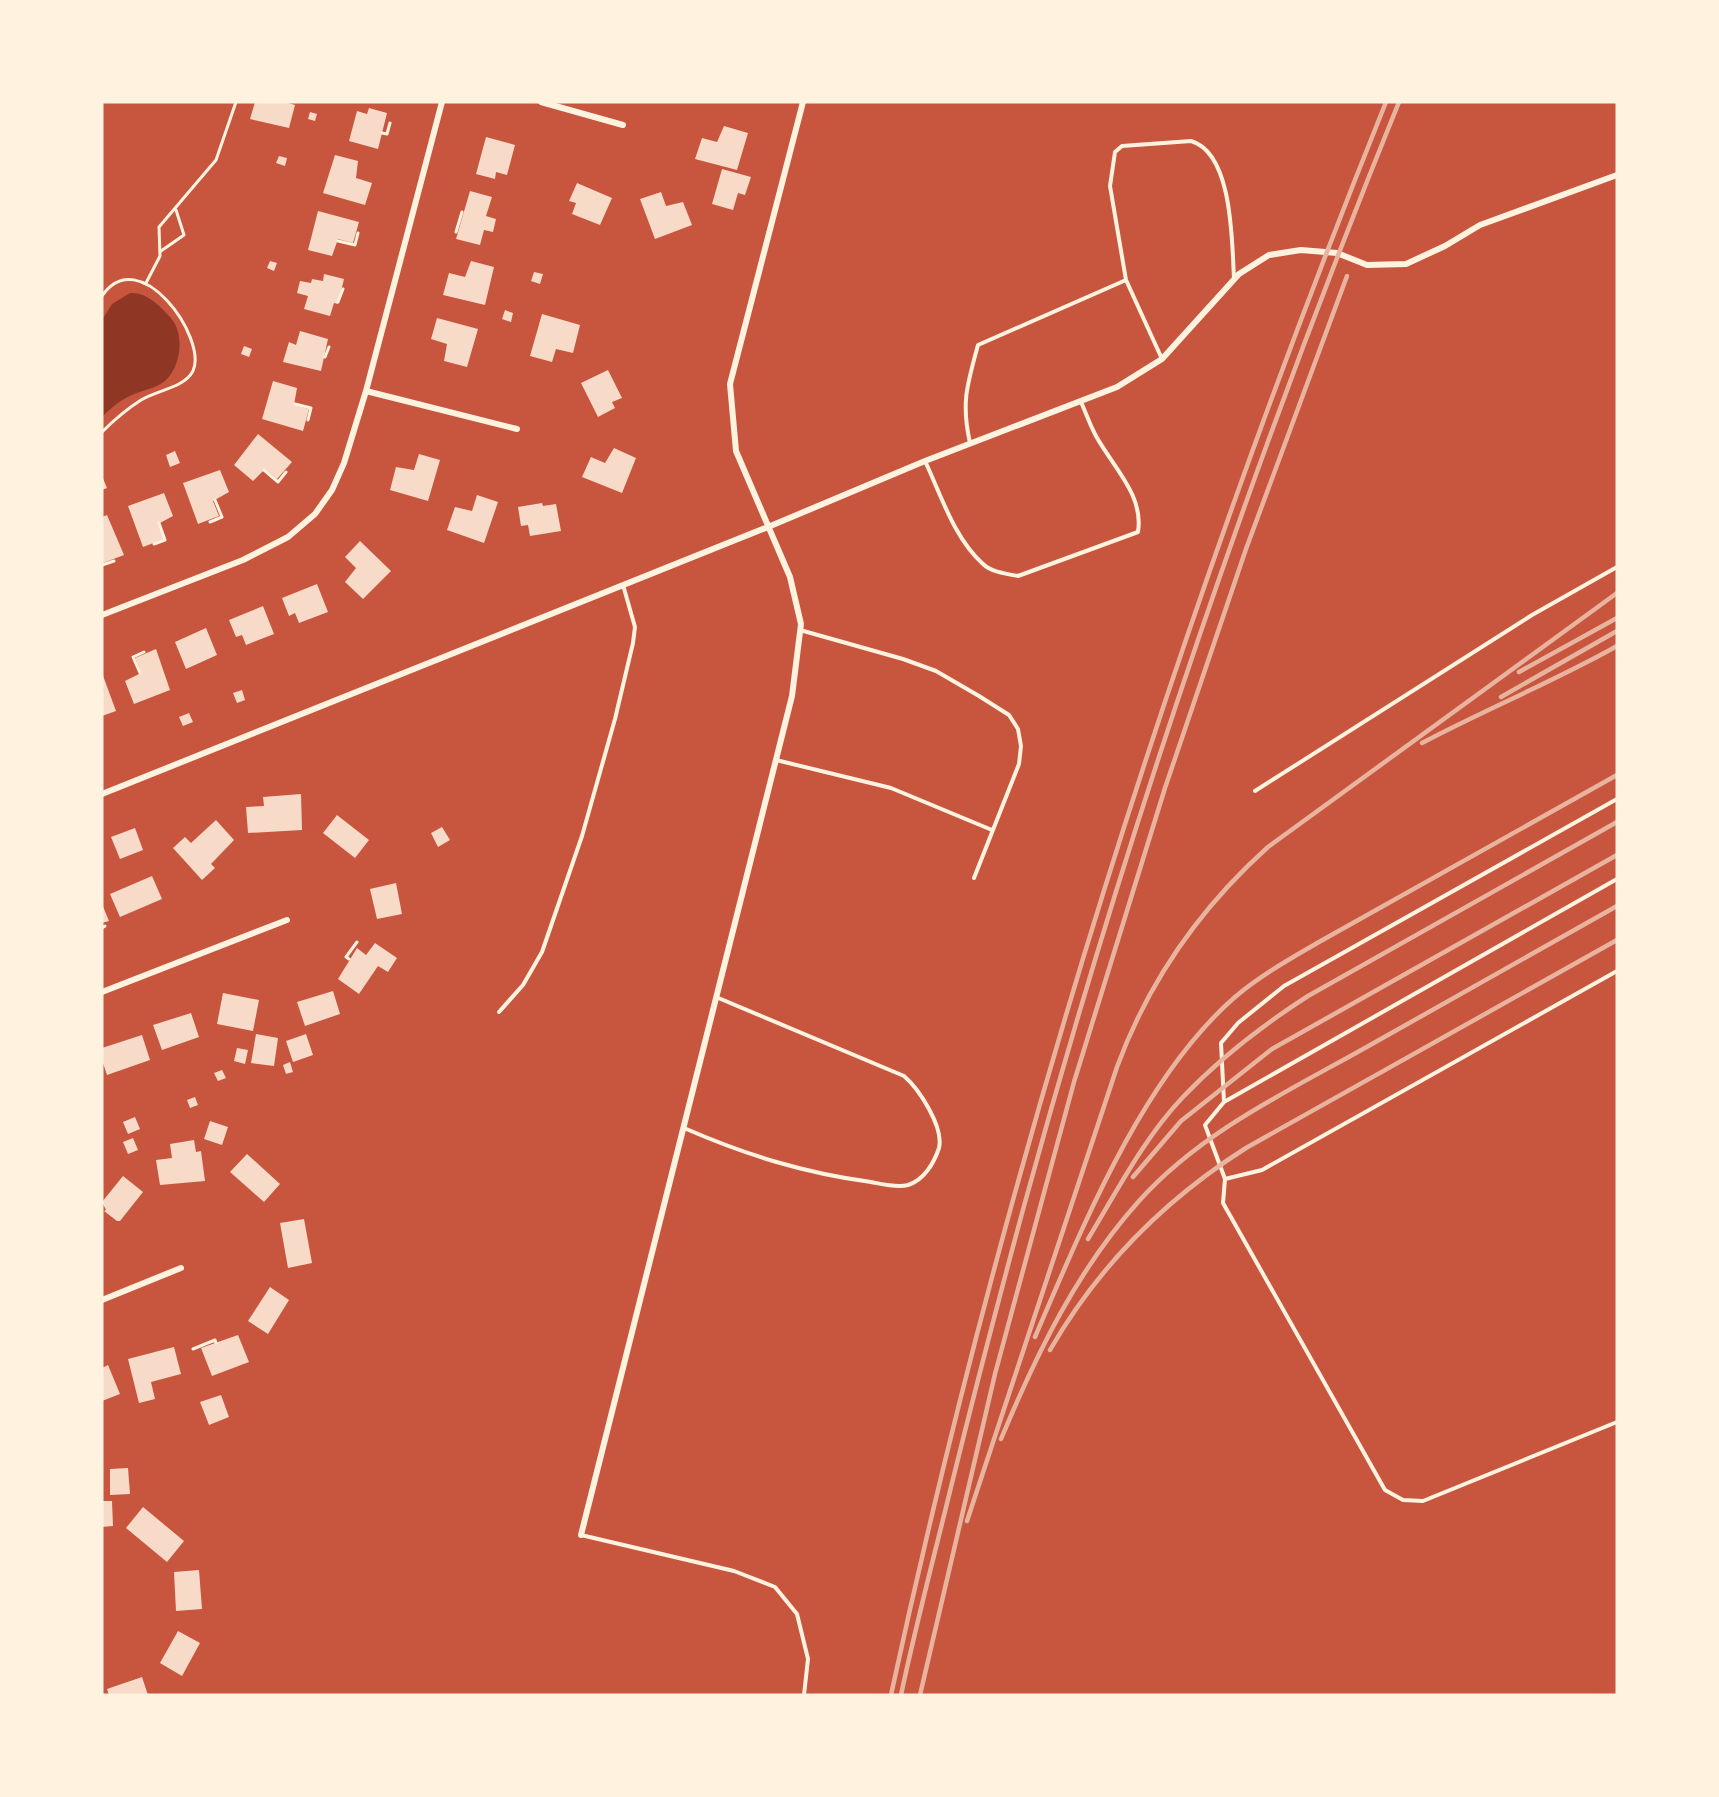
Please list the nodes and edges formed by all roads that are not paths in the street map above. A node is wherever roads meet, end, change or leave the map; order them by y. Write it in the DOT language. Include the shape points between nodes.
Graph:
graph roads {
  1 [pos="442,102"];
  2 [pos="541,102"];
  3 [pos="803,102"];
  4 [pos="623,125"];
  5 [pos="1617,174"];
  6 [pos="1126,280"];
  7 [pos="1234,280"];
  8 [pos="1162,359"];
  9 [pos="366,390"];
  10 [pos="1080,401"];
  11 [pos="517,429"];
  12 [pos="970,444"];
  13 [pos="925,461"];
  14 [pos="768,527"];
  15 [pos="1617,567"];
  16 [pos="623,585"];
  17 [pos="102,615"];
  18 [pos="800,630"];
  19 [pos="776,760"];
  20 [pos="1255,791"];
  21 [pos="102,794"];
  22 [pos="1617,799"];
  23 [pos="992,830"];
  24 [pos="974,878"];
  25 [pos="1617,879"];
  26 [pos="287,920"];
  27 [pos="1617,971"];
  28 [pos="102,992"];
  29 [pos="716,997"];
  30 [pos="499,1012"];
  31 [pos="1224,1102"];
  32 [pos="684,1128"];
  33 [pos="1226,1179"];
  34 [pos="181,1268"];
  35 [pos="102,1300"];
  36 [pos="1617,1422"];
  37 [pos="581,1535"];
  38 [pos="804,1695"];
  1 -- 9 [label="street"];
  2 -- 4 [label="street"];
  3 -- 14 [label="street" via="730,384 736,451"];
  5 -- 7 [label="street" via="1480,225 1406,264 1366,265 1337,254 1301,249 1269,255"];
  6 -- 7 [label="lane" via="1110,186 1115,152 1122,146 1191,141 1200,144 1218,166 1229,209"];
  6 -- 8 [label="lane"];
  6 -- 12 [label="lane" via="978,345 963,413"];
  7 -- 8 [label="street"];
  8 -- 10 [label="street" via="1117,387"];
  9 -- 11 [label="street"];
  9 -- 17 [label="street" via="345,463 315,514 288,537 243,560"];
  10 -- 12 [label="street"];
  10 -- 13 [label="lane" via="1097,437 1127,482 1141,516 1138,532 1018,576 999,572 984,565 961,538"];
  12 -- 13 [label="street"];
  13 -- 14 [label="street"];
  14 -- 16 [label="street"];
  14 -- 18 [label="street" via="790,577"];
  15 -- 20 [label="lane" via="1532,615"];
  16 -- 21 [label="street"];
  16 -- 30 [label="lane" via="635,627 633,643 582,836 542,952 523,985"];
  18 -- 19 [label="street" via="792,696"];
  18 -- 23 [label="lane" via="903,658 936,672 1009,715 1018,729 1019,764"];
  19 -- 23 [label="lane" via="891,788"];
  19 -- 29 [label="street"];
  22 -- 31 [label="lane" via="1284,986 1238,1023 1221,1043"];
  23 -- 24 [label="lane"];
  25 -- 31 [label="lane"];
  26 -- 28 [label="street"];
  27 -- 33 [label="lane" via="1262,1170"];
  29 -- 32 [label="street"];
  29 -- 32 [label="lane" via="904,1076 921,1094 940,1143 921,1177 908,1185 893,1185 840,1178 742,1153"];
  31 -- 33 [label="lane" via="1205,1125"];
  32 -- 37 [label="street"];
  33 -- 36 [label="lane" via="1223,1203 1385,1490 1403,1500 1423,1501"];
  34 -- 35 [label="street"];
  37 -- 38 [label="lane" via="734,1571 775,1587 797,1614 808,1659"];
}
